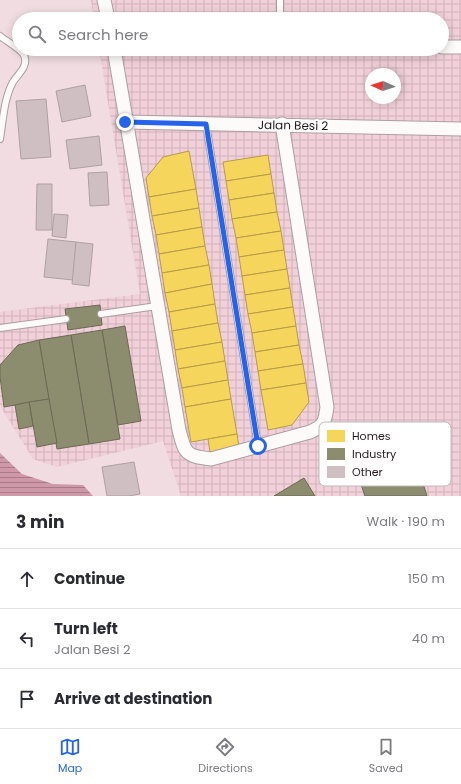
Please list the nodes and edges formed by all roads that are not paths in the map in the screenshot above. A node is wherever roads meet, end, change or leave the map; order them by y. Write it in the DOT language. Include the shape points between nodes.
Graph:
graph roads {
  1 [pos="104,0"];
  2 [pos="280,0"];
  3 [pos="107,12"];
  4 [pos="280,12"];
  5 [pos="0,36"];
  6 [pos="12,45"];
  7 [pos="449,47"];
  8 [pos="461,47"];
  9 [pos="25,56"];
  10 [pos="115,56"];
  11 [pos="125,122"];
  12 [pos="206,124"];
  13 [pos="282,124"];
  14 [pos="461,129"];
  15 [pos="0,139"];
  16 [pos="157,306"];
  17 [pos="101,314"];
  18 [pos="66,319"];
  19 [pos="0,328"];
  20 [pos="323,422"];
  21 [pos="319,428"];
  22 [pos="258,446"];
  1 -- 3 [label="street"];
  2 -- 4 [label="lane"];
  5 -- 6 [label="lane"];
  7 -- 8 [label="street"];
  9 -- 15 [label="lane" via="22,71 10,90"];
  10 -- 11 [label="street"];
  11 -- 12 [label="street, Jalan Besi 2"];
  11 -- 16 [label="street"];
  12 -- 13 [label="street, Jalan Besi 2"];
  12 -- 22 [label="lane"];
  13 -- 14 [label="street, Jalan Besi 2"];
  13 -- 20 [label="street" via="327,407"];
  16 -- 17 [label="lane"];
  16 -- 22 [label="street" via="179,430 187,453 211,459"];
  18 -- 19 [label="lane"];
  21 -- 22 [label="street"];
}
